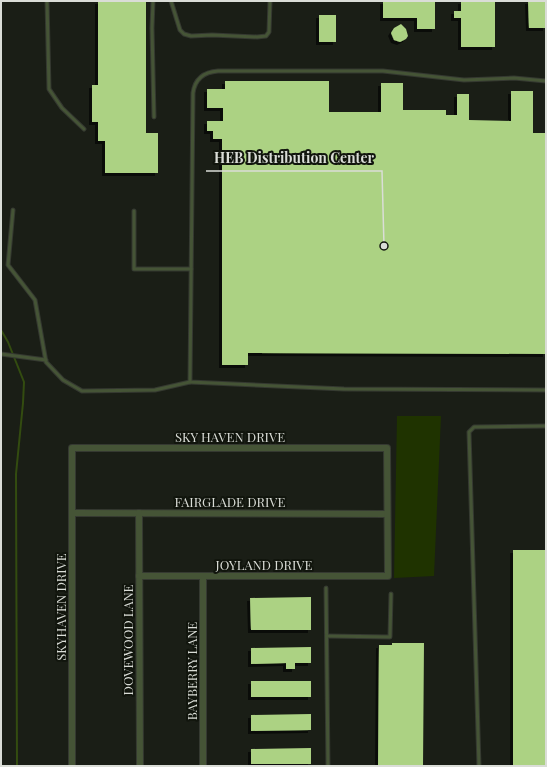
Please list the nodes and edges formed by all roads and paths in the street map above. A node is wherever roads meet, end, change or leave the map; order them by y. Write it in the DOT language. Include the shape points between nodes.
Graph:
graph roads {
  1 [pos="47,1"];
  2 [pos="154,1"];
  3 [pos="171,1"];
  4 [pos="270,1"];
  5 [pos="546,81"];
  6 [pos="154,117"];
  7 [pos="84,129"];
  8 [pos="13,210"];
  9 [pos="134,211"];
  10 [pos="191,269"];
  11 [pos="1,354"];
  12 [pos="46,360"];
  13 [pos="190,382"];
  14 [pos="546,390"];
  15 [pos="546,426"];
  16 [pos="72,448"];
  17 [pos="72,513"];
  18 [pos="139,513"];
  19 [pos="387,514"];
  20 [pos="139,576"];
  21 [pos="203,576"];
  22 [pos="326,588"];
  23 [pos="391,594"];
  24 [pos="326,636"];
  25 [pos="72,766"];
  26 [pos="140,766"];
  27 [pos="203,766"];
  28 [pos="328,766"];
  29 [pos="479,766"];
  1 -- 7 [label="lane" via="49,89 62,108"];
  2 -- 6 [label="lane"];
  3 -- 4 [label="lane" via="180,30 184,34 257,37 266,36 269,32"];
  5 -- 10 [label="lane" via="514,78 464,80 383,71 218,71 203,75 197,80 193,93"];
  8 -- 12 [label="lane" via="8,265 35,300"];
  9 -- 10 [label="lane" via="134,269"];
  10 -- 13 [label="lane"];
  11 -- 12 [label="lane"];
  12 -- 13 [label="lane" via="63,380 82,391 155,390"];
  13 -- 14 [label="lane" via="344,389"];
  15 -- 29 [label="lane" via="474,427 469,432"];
  16 -- 17 [label="street, SKYHAVEN DRIVE"];
  16 -- 19 [label="street, SKY HAVEN DRIVE" via="387,448"];
  17 -- 18 [label="street, FAIRGLADE DRIVE"];
  17 -- 25 [label="street, SKYHAVEN DRIVE"];
  18 -- 19 [label="street, FAIRGLADE DRIVE"];
  18 -- 20 [label="street, DOVEWOOD LANE"];
  19 -- 21 [label="street, JOYLAND DRIVE" via="388,576"];
  20 -- 21 [label="street, JOYLAND DRIVE"];
  20 -- 26 [label="street, DOVEWOOD LANE"];
  21 -- 27 [label="street, BAYBERRY LANE"];
  22 -- 24 [label="lane"];
  23 -- 24 [label="lane" via="390,637"];
  24 -- 28 [label="lane"];
}
